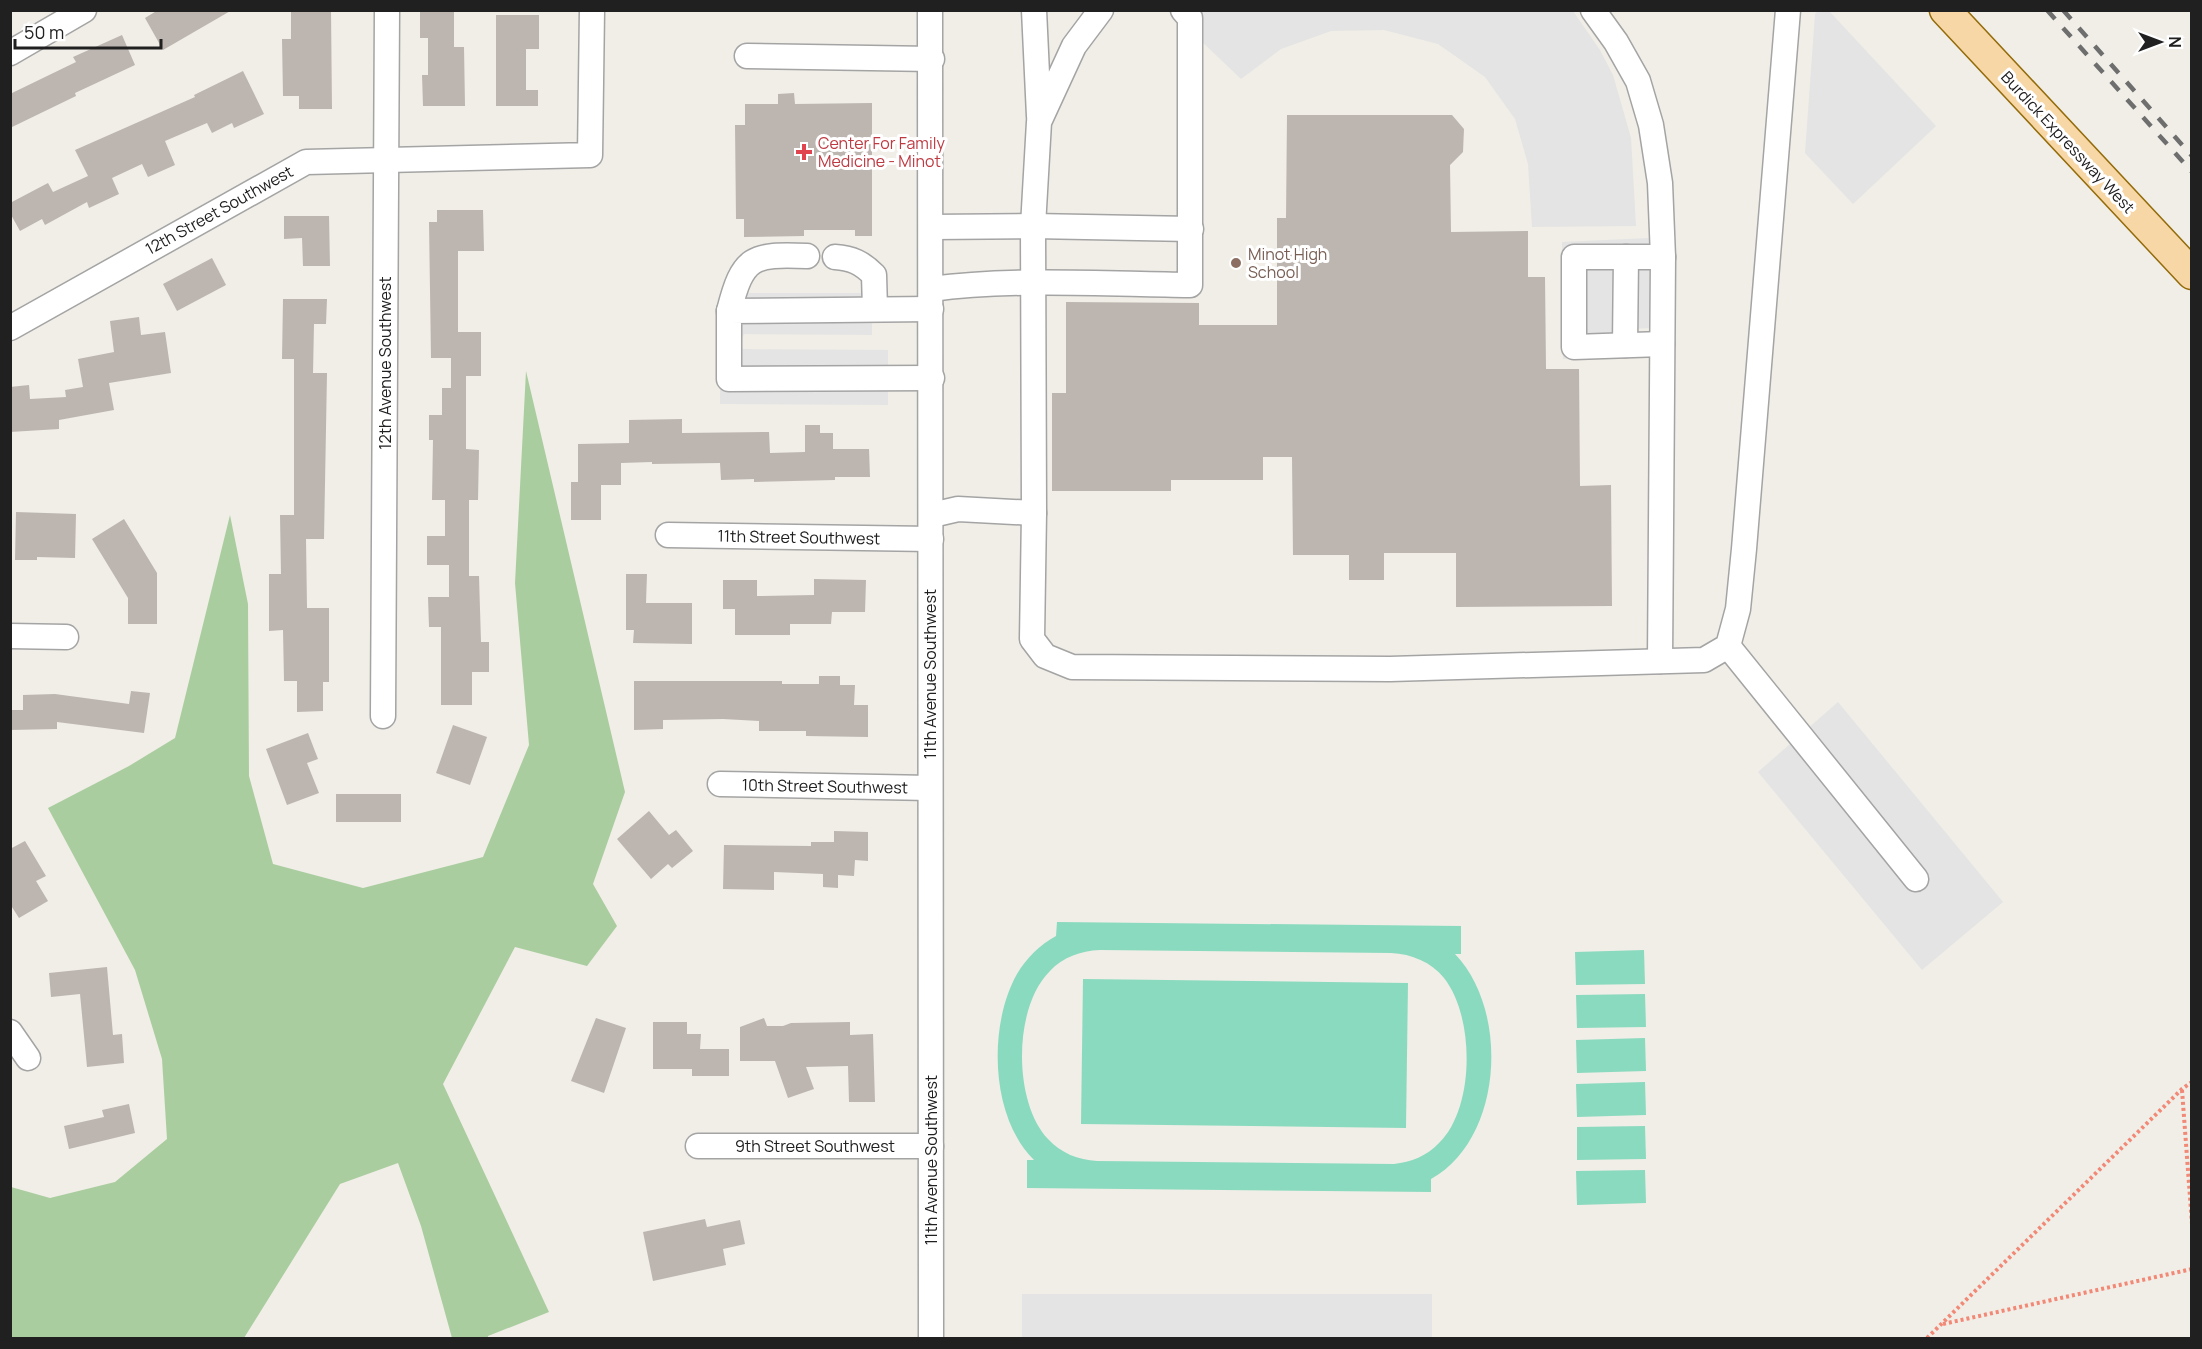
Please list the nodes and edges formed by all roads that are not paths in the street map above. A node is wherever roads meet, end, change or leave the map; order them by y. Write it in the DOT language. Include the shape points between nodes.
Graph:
graph roads {
  1 [pos="387,10"];
  2 [pos="592,10"];
  3 [pos="930,10"];
  4 [pos="1034,10"];
  5 [pos="1101,10"];
  6 [pos="1183,10"];
  7 [pos="1593,10"];
  8 [pos="1788,10"];
  9 [pos="1944,10"];
  10 [pos="71,14"];
  11 [pos="10,54"];
  12 [pos="747,56"];
  13 [pos="932,59"];
  14 [pos="1039,122"];
  15 [pos="386,160"];
  16 [pos="1033,226"];
  17 [pos="931,227"];
  18 [pos="1191,229"];
  19 [pos="807,256"];
  20 [pos="1663,256"];
  21 [pos="835,257"];
  22 [pos="1626,257"];
  23 [pos="2192,274"];
  24 [pos="1034,283"];
  25 [pos="931,299"];
  26 [pos="875,309"];
  27 [pos="729,311"];
  28 [pos="10,328"];
  29 [pos="1662,344"];
  30 [pos="1625,345"];
  31 [pos="932,378"];
  32 [pos="1034,513"];
  33 [pos="931,527"];
  34 [pos="668,535"];
  35 [pos="10,636"];
  36 [pos="66,638"];
  37 [pos="1728,646"];
  38 [pos="1660,661"];
  39 [pos="383,716"];
  40 [pos="720,784"];
  41 [pos="930,788"];
  42 [pos="1916,879"];
  43 [pos="10,1032"];
  44 [pos="28,1058"];
  45 [pos="698,1146"];
  46 [pos="931,1146"];
  47 [pos="931,1338"];
  1 -- 15 [label="street, 12th Avenue Southwest"];
  2 -- 15 [label="street, 12th Street Southwest" via="590,155"];
  3 -- 13 [label="street, 11th Avenue Southwest"];
  4 -- 14 [label="street"];
  5 -- 14 [label="street" via="1074,46"];
  6 -- 18 [label="street" via="1190,18"];
  7 -- 20 [label="street" via="1638,81 1652,124 1660,183"];
  8 -- 37 [label="street" via="1744,549 1738,609"];
  9 -- 23 [label="main road, Burdick Expressway West"];
  10 -- 11 [label="street"];
  12 -- 13 [label="street"];
  13 -- 17 [label="street, 11th Avenue Southwest"];
  14 -- 16 [label="street"];
  15 -- 28 [label="street, 12th Street Southwest" via="306,162"];
  15 -- 39 [label="street, 12th Avenue Southwest"];
  16 -- 17 [label="street"];
  16 -- 18 [label="street"];
  16 -- 24 [label="street"];
  17 -- 25 [label="street, 11th Avenue Southwest"];
  18 -- 24 [label="street" via="1190,285"];
  19 -- 27 [label="street" via="780,255 746,265 737,280"];
  20 -- 22 [label="street"];
  20 -- 29 [label="street"];
  21 -- 26 [label="street" via="864,264 874,275"];
  22 -- 30 [label="street"];
  22 -- 30 [label="street" via="1574,257 1574,347"];
  24 -- 25 [label="street" via="960,285"];
  24 -- 32 [label="street"];
  25 -- 26 [label="street"];
  25 -- 31 [label="street, 11th Avenue Southwest"];
  26 -- 27 [label="street"];
  27 -- 31 [label="street" via="729,379"];
  29 -- 30 [label="street"];
  29 -- 38 [label="street"];
  31 -- 33 [label="street, 11th Avenue Southwest"];
  32 -- 33 [label="street, 11th Street Southwest" via="957,509"];
  32 -- 38 [label="street" via="1032,639 1045,656 1072,667 1390,669"];
  33 -- 34 [label="street, 11th Street Southwest"];
  33 -- 41 [label="street, 11th Avenue Southwest"];
  35 -- 36 [label="street"];
  37 -- 38 [label="street" via="1704,660"];
  37 -- 42 [label="street"];
  40 -- 41 [label="street, 10th Street Southwest"];
  41 -- 46 [label="street, 11th Avenue Southwest"];
  43 -- 44 [label="street"];
  45 -- 46 [label="street, 9th Street Southwest"];
  46 -- 47 [label="street, 11th Avenue Southwest"];
}
